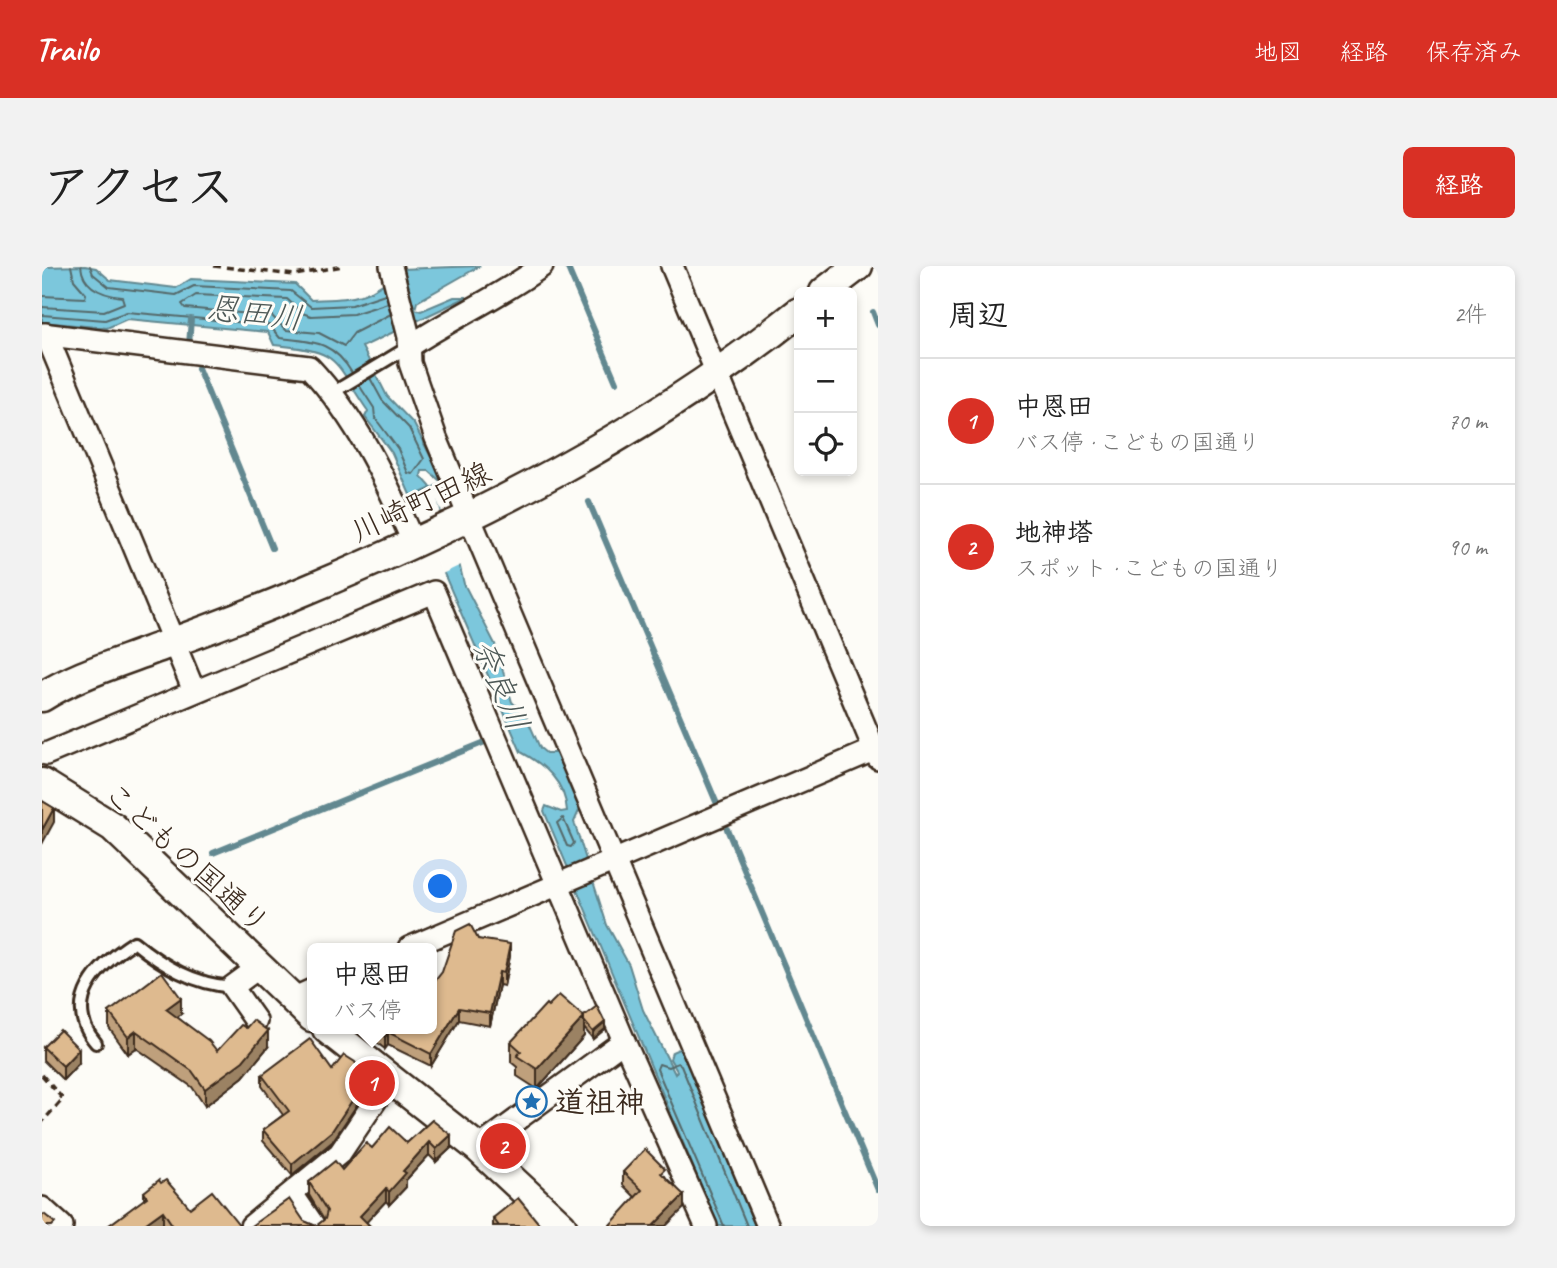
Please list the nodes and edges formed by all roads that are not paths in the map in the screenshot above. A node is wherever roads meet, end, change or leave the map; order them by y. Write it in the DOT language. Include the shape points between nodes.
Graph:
graph roads {
  1 [pos="391,266"];
  2 [pos="542,266"];
  3 [pos="672,266"];
  4 [pos="858,266"];
  5 [pos="831,287"];
  6 [pos="794,316"];
  7 [pos="44,334"];
  8 [pos="406,346"];
  9 [pos="716,373"];
  10 [pos="336,391"];
  11 [pos="468,518"];
  12 [pos="416,543"];
  13 [pos="174,642"];
  14 [pos="194,691"];
  15 [pos="42,697"];
  16 [pos="877,752"];
  17 [pos="46,754"];
  18 [pos="42,783"];
  19 [pos="610,861"];
  20 [pos="561,882"];
  21 [pos="421,943"];
  22 [pos="258,968"];
  23 [pos="232,987"];
  24 [pos="306,1002"];
  25 [pos="256,1021"];
  26 [pos="333,1034"];
  27 [pos="624,1041"];
  28 [pos="96,1042"];
  29 [pos="390,1079"];
  30 [pos="478,1148"];
  31 [pos="292,1195"];
  32 [pos="42,1208"];
  33 [pos="62,1226"];
  34 [pos="251,1226"];
  35 [pos="314,1226"];
  36 [pos="562,1226"];
  37 [pos="706,1226"];
  38 [pos="768,1226"];
  1 -- 8 [label="street"];
  2 -- 8 [label="street"];
  3 -- 9 [label="street"];
  4 -- 5 [label="main road"];
  6 -- 9 [label="main road, 川崎町田線"];
  7 -- 10 [label="street" via="309,367"];
  7 -- 13 [label="street"];
  8 -- 10 [label="lane"];
  8 -- 11 [label="street" via="416,385"];
  9 -- 11 [label="main road, 川崎町田線" via="563,470"];
  9 -- 16 [label="street"];
  10 -- 12 [label="street"];
  11 -- 12 [label="main road, 川崎町田線"];
  11 -- 19 [label="street"];
  12 -- 13 [label="main road, 川崎町田線"];
  13 -- 14 [label="street"];
  13 -- 15 [label="main road, 川崎町田線" via="79,677"];
  14 -- 17 [label="street"];
  14 -- 20 [label="street" via="434,592"];
  16 -- 19 [label="street"];
  18 -- 22 [label="main road, こどもの国通り" via="113,827"];
  19 -- 20 [label="street"];
  19 -- 38 [label="street"];
  20 -- 21 [label="street"];
  20 -- 27 [label="street"];
  22 -- 23 [label="street"];
  22 -- 24 [label="main road, こどもの国通り"];
  23 -- 25 [label="street"];
  23 -- 28 [label="lane" via="209,985 183,975 134,942 108,958 88,985 83,1027"];
  26 -- 29 [label="main road"];
  27 -- 30 [label="street"];
  27 -- 37 [label="street"];
  29 -- 30 [label="main road"];
  29 -- 31 [label="street" via="340,1153"];
  30 -- 36 [label="main road"];
  31 -- 34 [label="street"];
  31 -- 35 [label="street"];
  32 -- 33 [label="street"];
}
